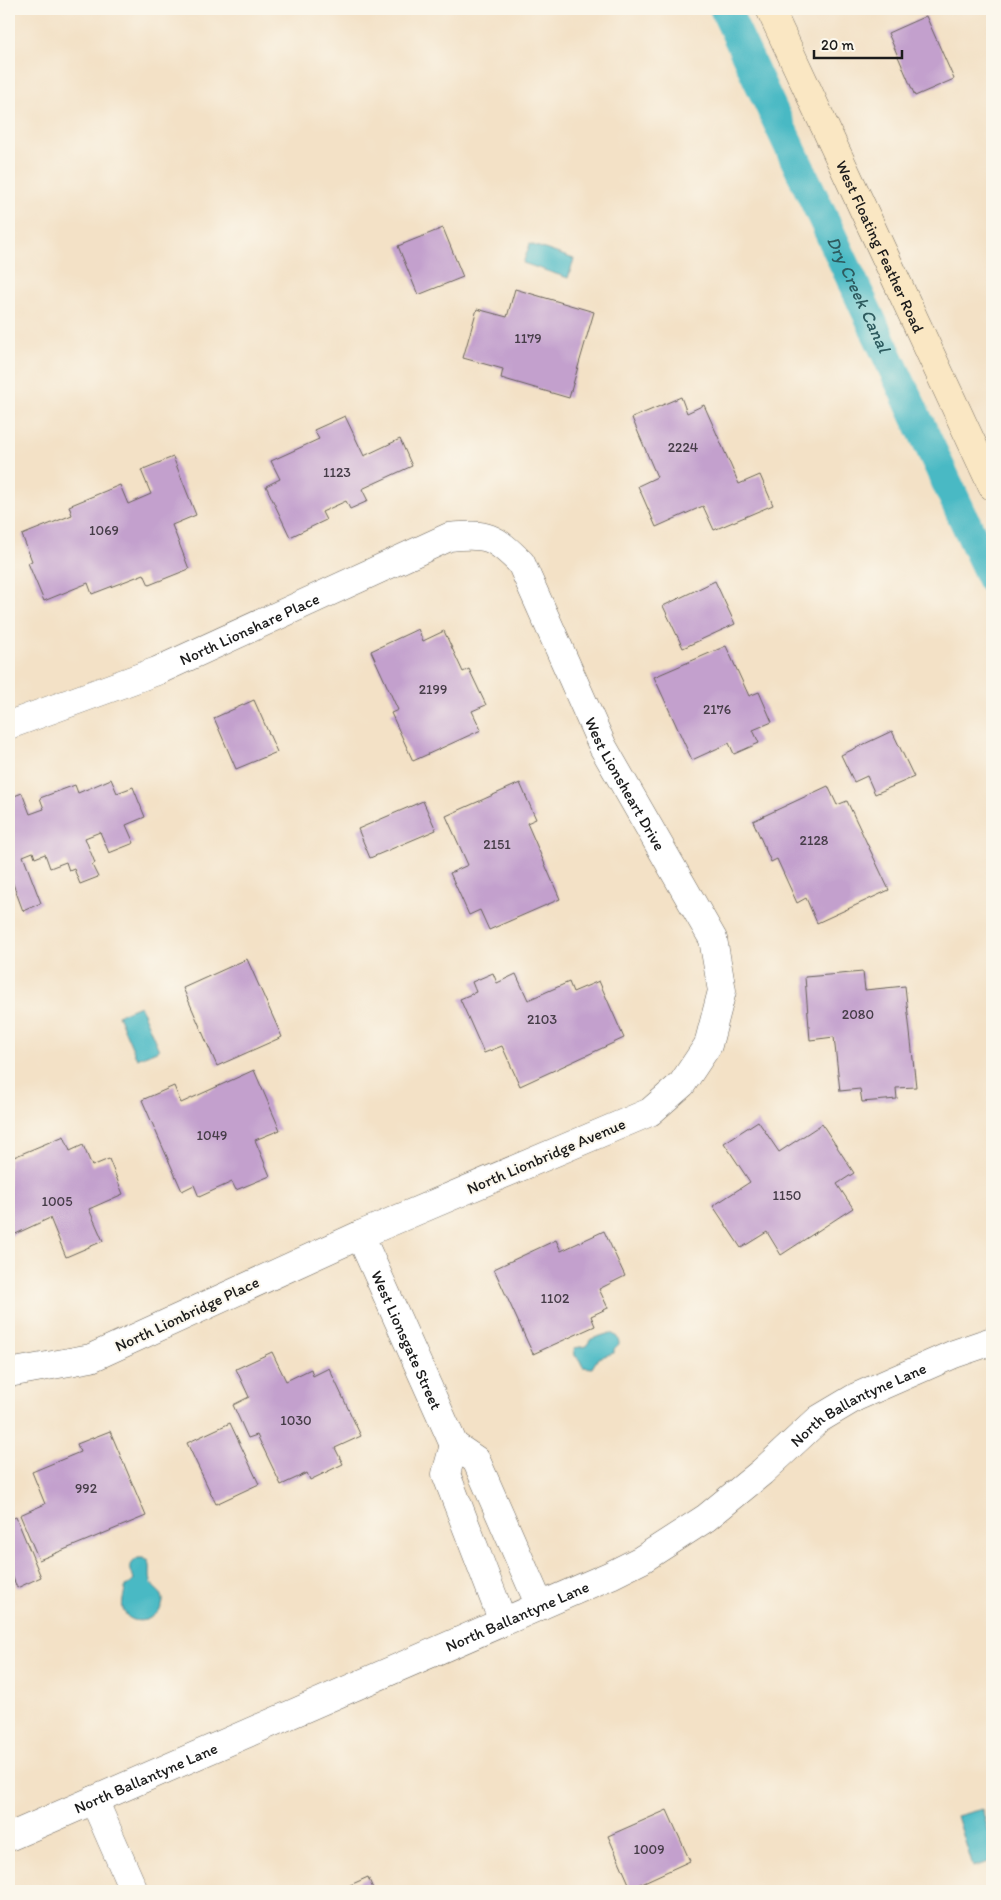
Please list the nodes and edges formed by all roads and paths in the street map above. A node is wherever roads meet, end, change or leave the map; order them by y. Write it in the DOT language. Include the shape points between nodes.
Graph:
graph roads {
  1 [pos="770,9"];
  2 [pos="992,486"];
  3 [pos="488,536"];
  4 [pos="9,725"];
  5 [pos="708,1045"];
  6 [pos="360,1235"];
  7 [pos="992,1341"];
  8 [pos="9,1373"];
  9 [pos="454,1445"];
  10 [pos="540,1606"];
  11 [pos="504,1622"];
  12 [pos="94,1800"];
  13 [pos="9,1837"];
  14 [pos="134,1891"];
  1 -- 2 [label="main road, West Floating Feather Road"];
  3 -- 4 [label="street, North Lionshare Place" via="449,537 157,671"];
  3 -- 5 [label="street, West Lionsheart Drive" via="522,563 603,746 713,939 722,991"];
  5 -- 6 [label="street, North Lionbridge Avenue" via="682,1084 650,1112"];
  6 -- 8 [label="street, North Lionbridge Place" via="91,1358"];
  6 -- 9 [label="street, West Lionsgate Street"];
  7 -- 10 [label="street, North Ballantyne Lane" via="856,1397 819,1419 706,1518 641,1560"];
  9 -- 10 [label="street" via="476,1460"];
  9 -- 11 [label="street" via="446,1474"];
  10 -- 11 [label="street, North Ballantyne Lane"];
  11 -- 12 [label="street, North Ballantyne Lane"];
  12 -- 13 [label="street, North Ballantyne Lane"];
  12 -- 14 [label="street"];
}
